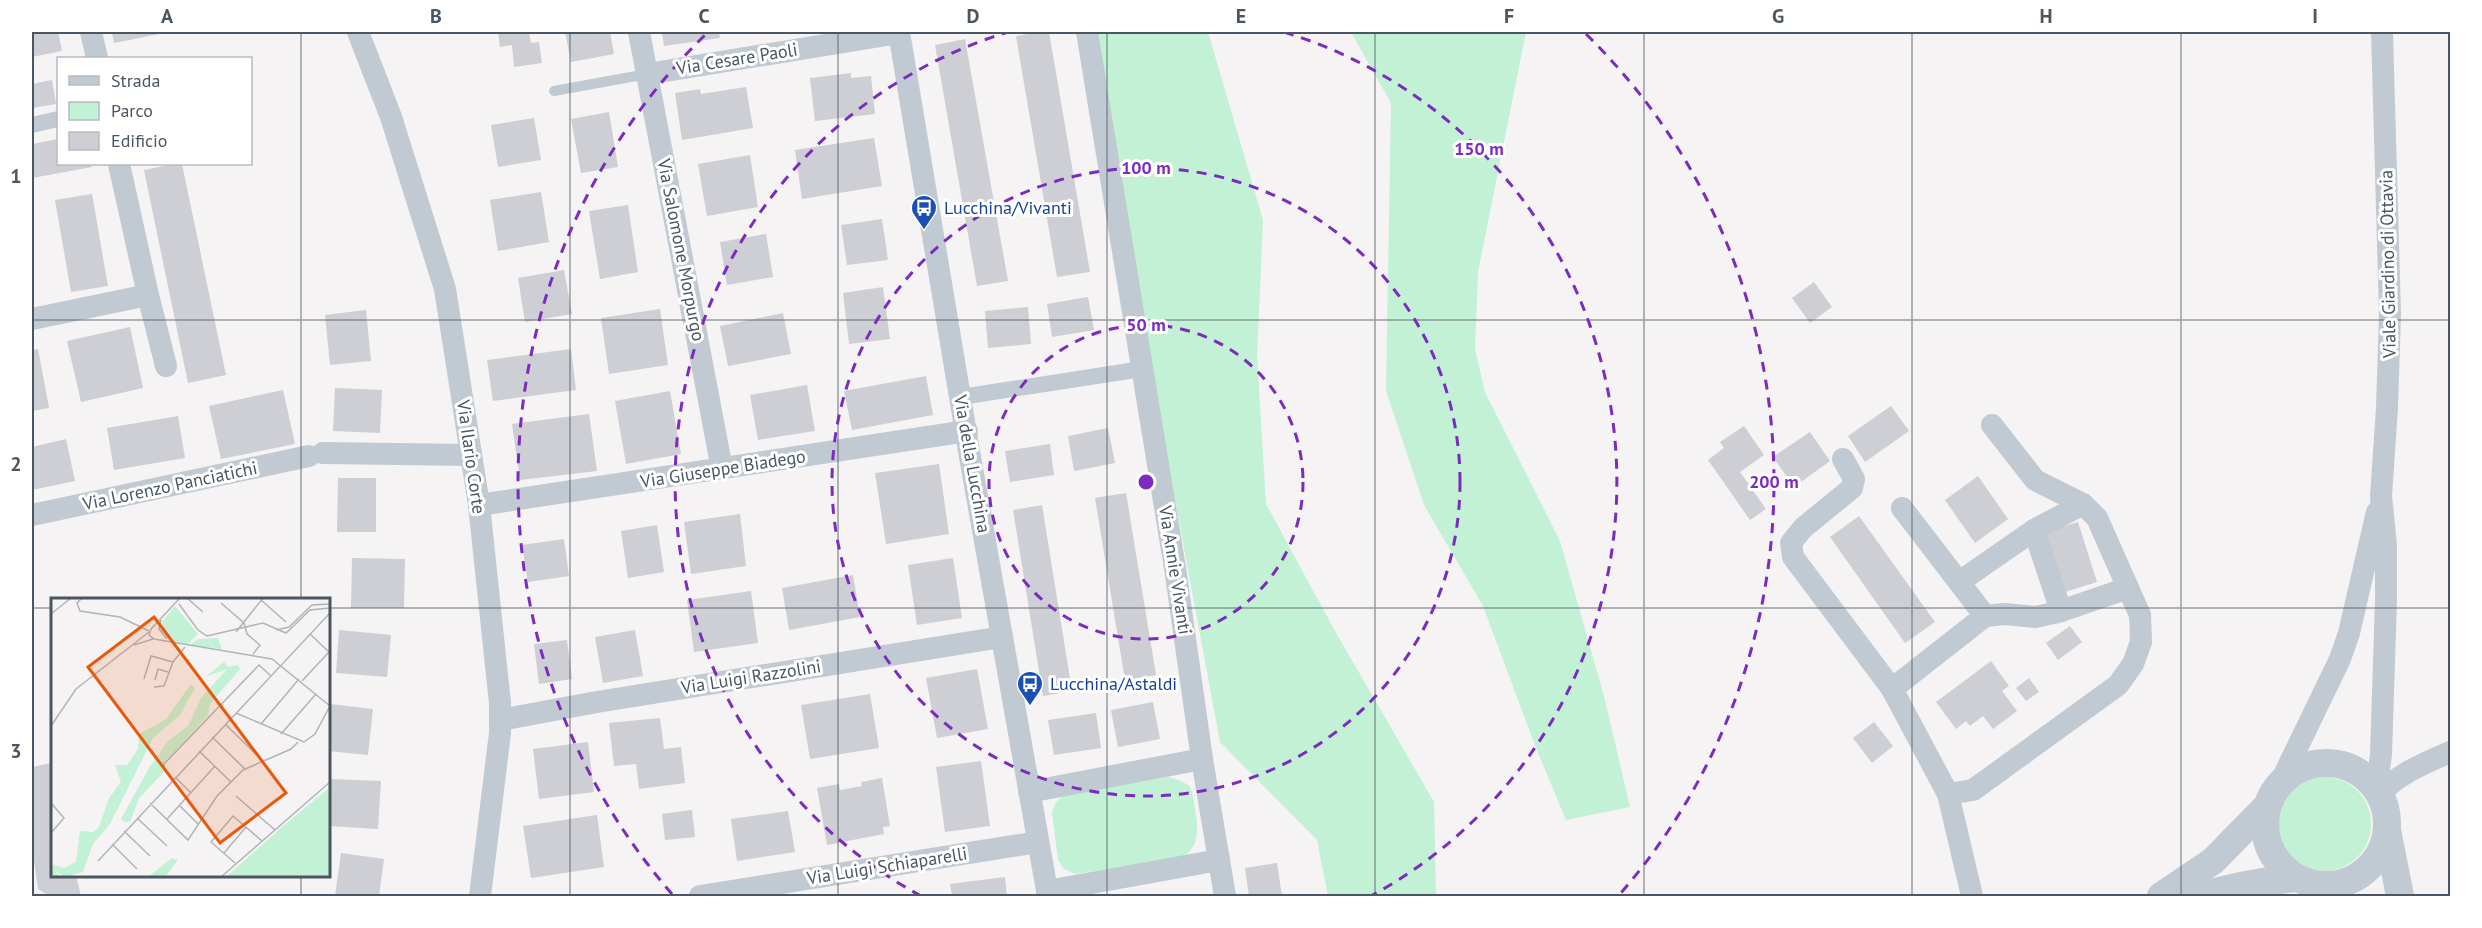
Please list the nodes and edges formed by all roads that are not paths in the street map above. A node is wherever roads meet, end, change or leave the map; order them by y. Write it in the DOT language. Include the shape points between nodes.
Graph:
graph roads {
  1 [pos="91,32"];
  2 [pos="358,32"];
  3 [pos="639,32"];
  4 [pos="899,32"];
  5 [pos="1087,32"];
  6 [pos="2382,32"];
  7 [pos="97,57"];
  8 [pos="647,74"];
  9 [pos="554,91"];
  10 [pos="57,119"];
  11 [pos="32,125"];
  12 [pos="120,165"];
  13 [pos="148,295"];
  14 [pos="32,319"];
  15 [pos="166,366"];
  16 [pos="1142,369"];
  17 [pos="961,397"];
  18 [pos="1992,425"];
  19 [pos="967,431"];
  20 [pos="471,455"];
  21 [pos="1843,459"];
  22 [pos="722,469"];
  23 [pos="2381,496"];
  24 [pos="2083,504"];
  25 [pos="478,505"];
  26 [pos="1902,508"];
  27 [pos="32,515"];
  28 [pos="2034,530"];
  29 [pos="1959,582"];
  30 [pos="2128,588"];
  31 [pos="2061,611"];
  32 [pos="1985,616"];
  33 [pos="1002,637"];
  34 [pos="1892,689"];
  35 [pos="500,720"];
  36 [pos="2451,752"];
  37 [pos="1202,759"];
  38 [pos="2281,781"];
  39 [pos="1029,792"];
  40 [pos="2378,792"];
  41 [pos="1948,794"];
  42 [pos="2266,806"];
  43 [pos="2387,827"];
  44 [pos="1038,842"];
  45 [pos="1219,860"];
  46 [pos="2321,887"];
  47 [pos="1048,894"];
  48 [pos="480,897"];
  49 [pos="700,897"];
  50 [pos="1226,897"];
  51 [pos="1972,897"];
  52 [pos="2160,897"];
  53 [pos="2202,897"];
  54 [pos="2400,897"];
  1 -- 7 [label="street"];
  2 -- 20 [label="street, Via Ilario Corte" via="391,117 445,290"];
  3 -- 8 [label="street, Via Salomone Morpurgo"];
  4 -- 8 [label="street, Via Cesare Paoli"];
  4 -- 17 [label="street, Via della Lucchina"];
  5 -- 16 [label="street, Via Annie Vivanti"];
  6 -- 23 [label="street, Viale Giardino di Ottavia" via="2390,314"];
  8 -- 9 [label="lane"];
  8 -- 22 [label="street, Via Salomone Morpurgo"];
  10 -- 11 [label="street"];
  12 -- 13 [label="street"];
  13 -- 14 [label="street"];
  13 -- 15 [label="street"];
  16 -- 17 [label="street"];
  16 -- 37 [label="street, Via Annie Vivanti"];
  17 -- 19 [label="street, Via della Lucchina"];
  18 -- 24 [label="street" via="2036,480"];
  19 -- 22 [label="street, Via Giuseppe Biadego"];
  19 -- 33 [label="street, Via della Lucchina"];
  20 -- 25 [label="street, Via Ilario Corte"];
  20 -- 27 [label="street, Via Lorenzo Panciatichi" via="316,455"];
  21 -- 34 [label="street" via="1854,479 1852,488 1803,528 1791,543 1793,557"];
  22 -- 25 [label="street, Via Giuseppe Biadego"];
  23 -- 38 [label="street, Viale Giardino di Ottavia" via="2340,659"];
  23 -- 40 [label="street, Viale Giardino di Ottavia" via="2386,591"];
  24 -- 28 [label="street"];
  24 -- 30 [label="street" via="2097,519"];
  25 -- 35 [label="street, Via Ilario Corte"];
  26 -- 29 [label="street"];
  28 -- 29 [label="street"];
  28 -- 31 [label="street"];
  29 -- 32 [label="street"];
  30 -- 31 [label="street"];
  30 -- 41 [label="street" via="2140,615 2141,642 2133,664 2118,685 1973,790"];
  31 -- 32 [label="street" via="2034,617"];
  32 -- 34 [label="street"];
  33 -- 35 [label="street, Via Luigi Razzolini"];
  33 -- 39 [label="street, Via della Lucchina"];
  34 -- 41 [label="street"];
  35 -- 48 [label="street, Via Ilario Corte"];
  36 -- 40 [label="street" via="2404,774"];
  37 -- 39 [label="street"];
  37 -- 45 [label="street, Via Annie Vivanti"];
  38 -- 40 [label="street" via="2307,765 2327,763 2351,768"];
  38 -- 42 [label="street"];
  39 -- 44 [label="street, Via della Lucchina"];
  40 -- 43 [label="street"];
  41 -- 51 [label="street"];
  42 -- 46 [label="street" via="2265,833 2274,857"];
  42 -- 52 [label="street" via="2213,861"];
  43 -- 46 [label="street" via="2384,846 2370,867 2349,881"];
  43 -- 54 [label="street"];
  44 -- 47 [label="street, Via della Lucchina"];
  44 -- 49 [label="street, Via Luigi Schiaparelli"];
  45 -- 47 [label="street"];
  45 -- 50 [label="street, Via Annie Vivanti"];
  46 -- 53 [label="street" via="2264,880"];
}
